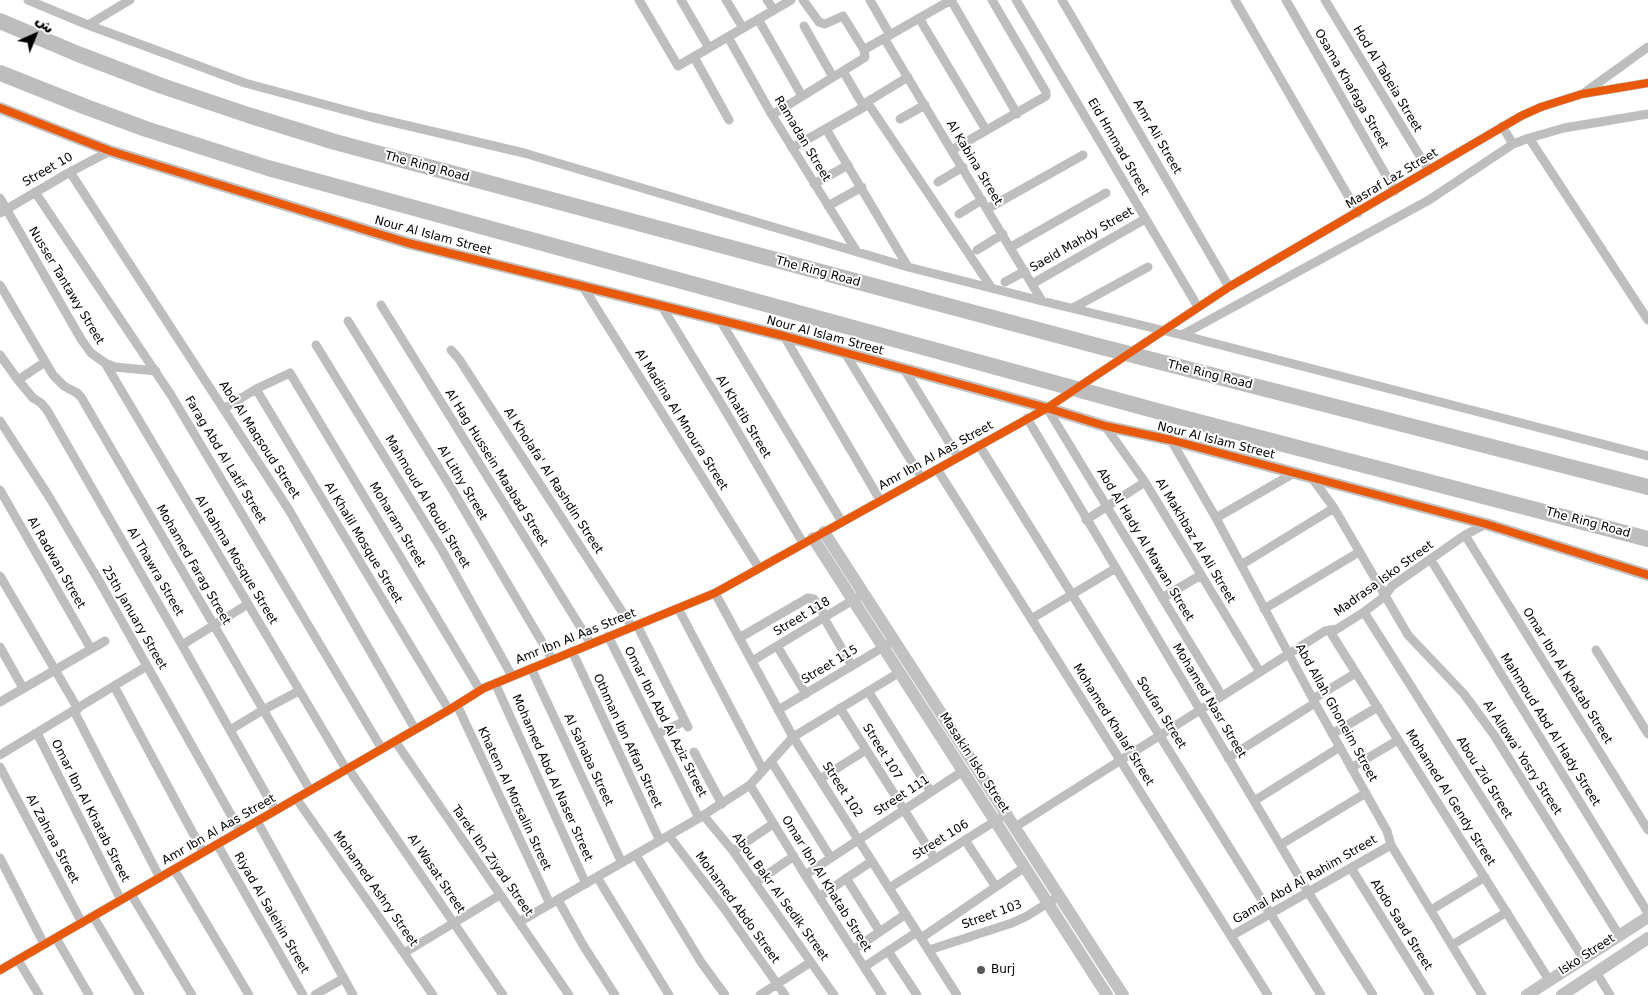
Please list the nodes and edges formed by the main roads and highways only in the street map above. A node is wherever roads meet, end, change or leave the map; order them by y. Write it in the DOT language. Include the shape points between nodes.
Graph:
graph roads {
  1 [pos="0,21"];
  2 [pos="0,73"];
  3 [pos="1648,487"];
  4 [pos="1648,539"];
  1 -- 3 [label="highway, The Ring Road" via="162,86 334,142 1098,346"];
  2 -- 4 [label="highway, The Ring Road" via="86,108 268,168 1066,387"];
}
